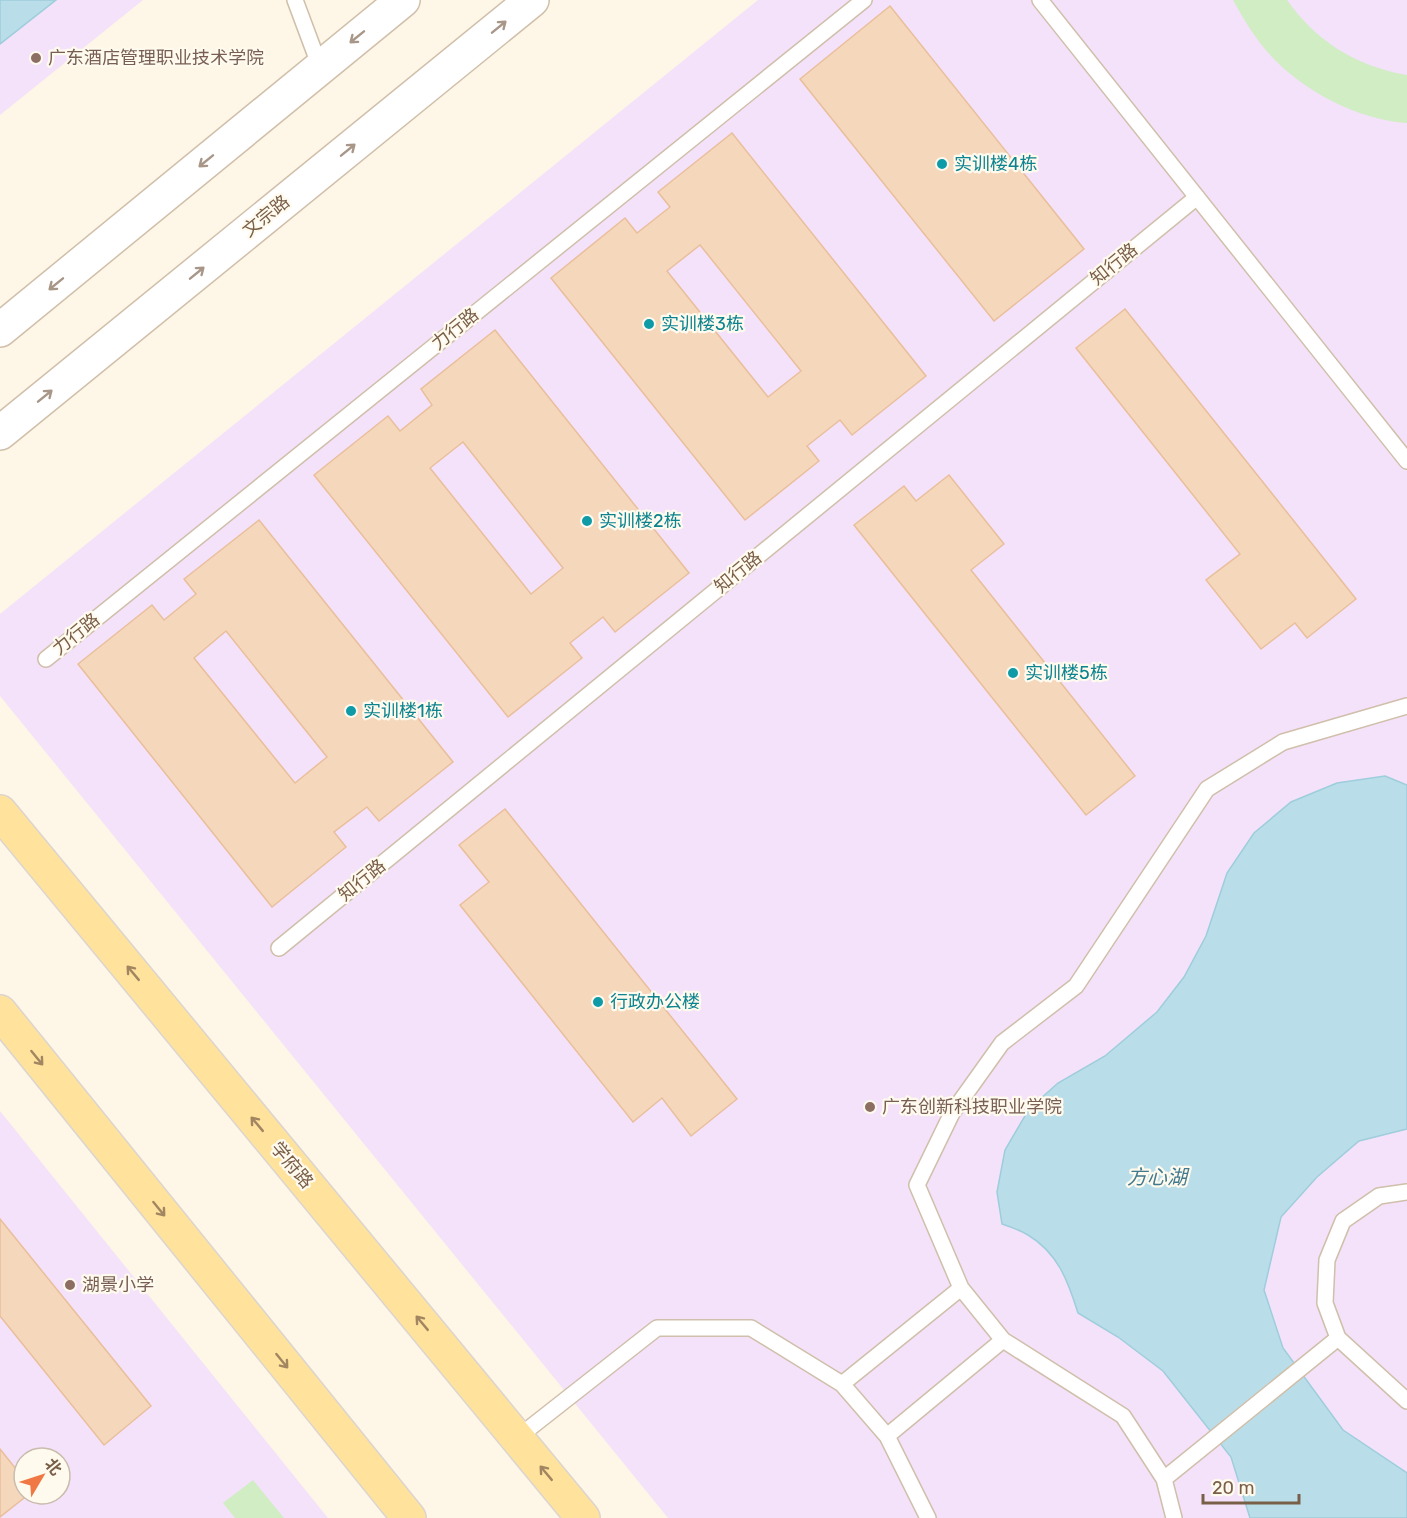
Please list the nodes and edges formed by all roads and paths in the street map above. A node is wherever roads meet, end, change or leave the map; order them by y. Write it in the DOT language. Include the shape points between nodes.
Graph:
graph roads {
  1 [pos="295,0"];
  2 [pos="403,0"];
  3 [pos="532,0"];
  4 [pos="864,0"];
  5 [pos="1040,0"];
  6 [pos="320,68"];
  7 [pos="1197,197"];
  8 [pos="0,330"];
  9 [pos="0,433"];
  10 [pos="1407,461"];
  11 [pos="46,659"];
  12 [pos="1407,706"];
  13 [pos="0,812"];
  14 [pos="279,948"];
  15 [pos="0,1012"];
  16 [pos="1407,1192"];
  17 [pos="961,1288"];
  18 [pos="1338,1338"];
  19 [pos="1003,1340"];
  20 [pos="842,1384"];
  21 [pos="1407,1401"];
  22 [pos="887,1436"];
  23 [pos="517,1438"];
  24 [pos="1164,1479"];
  25 [pos="409,1518"];
  26 [pos="583,1518"];
  27 [pos="928,1518"];
  28 [pos="1174,1518"];
  1 -- 6 [label="lane"];
  2 -- 6 [label="street, one-way"];
  9 -- 3 [label="street, 文宗路, one-way"];
  4 -- 11 [label="lane, 力行路"];
  5 -- 7 [label="lane"];
  6 -- 8 [label="street, one-way"];
  7 -- 10 [label="lane"];
  7 -- 14 [label="lane, 知行路"];
  12 -- 17 [label="lane" via="1283,742 1207,789 1076,986 1002,1043 952,1113 917,1185"];
  23 -- 13 [label="main road, 学府路, one-way"];
  15 -- 25 [label="main road, one-way"];
  16 -- 18 [label="lane" via="1379,1197 1343,1221 1327,1260 1325,1303"];
  17 -- 19 [label="lane"];
  17 -- 20 [label="lane"];
  18 -- 21 [label="lane"];
  18 -- 24 [label="lane"];
  19 -- 22 [label="lane"];
  19 -- 24 [label="lane" via="1123,1416"];
  20 -- 22 [label="lane"];
  20 -- 23 [label="lane" via="751,1328 657,1328"];
  22 -- 27 [label="lane"];
  26 -- 23 [label="main road, 学府路, one-way"];
  24 -- 28 [label="lane"];
}
